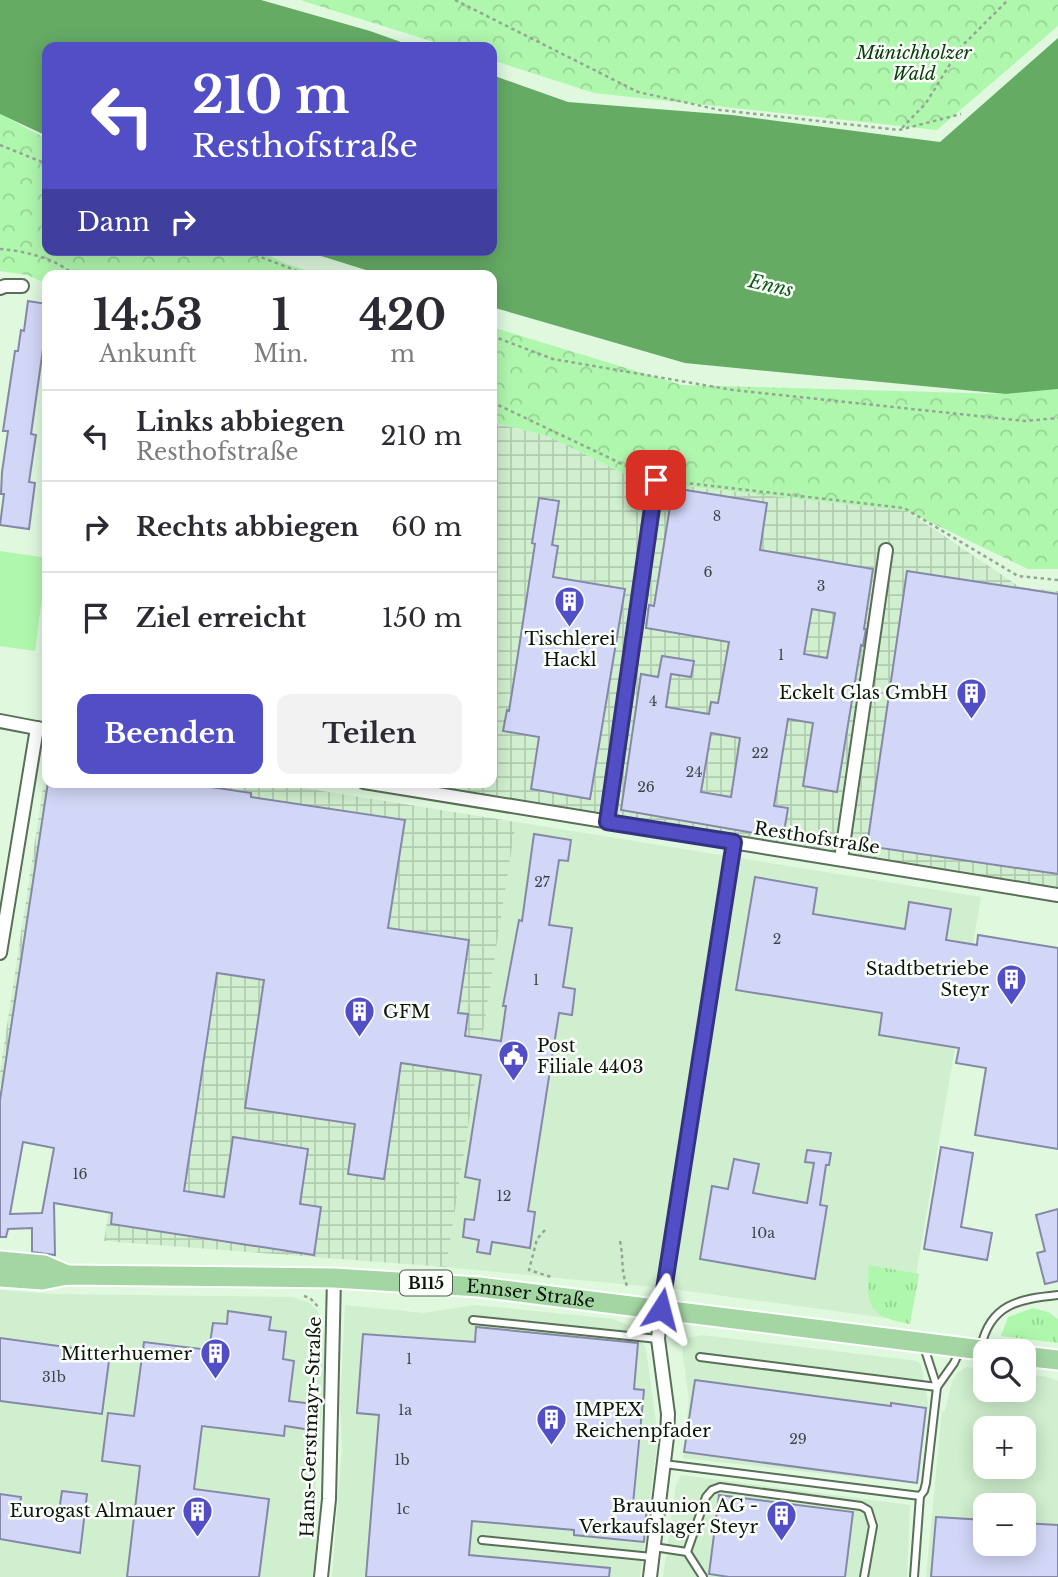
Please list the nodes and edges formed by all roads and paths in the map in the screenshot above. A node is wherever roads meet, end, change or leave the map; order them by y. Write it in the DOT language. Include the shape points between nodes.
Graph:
graph roads {
  1 [pos="455,0"];
  2 [pos="1008,0"];
  3 [pos="961,114"];
  4 [pos="899,130"];
  5 [pos="0,145"];
  6 [pos="42,162"];
  7 [pos="0,249"];
  8 [pos="258,256"];
  9 [pos="66,270"];
  10 [pos="295,270"];
  11 [pos="22,286"];
  12 [pos="0,288"];
  13 [pos="497,338"];
  14 [pos="497,404"];
  15 [pos="1058,418"];
  16 [pos="656,480"];
  17 [pos="886,550"];
  18 [pos="1058,580"];
  19 [pos="0,721"];
  20 [pos="42,729"];
  21 [pos="400,788"];
  22 [pos="607,822"];
  23 [pos="734,842"];
  24 [pos="841,859"];
  25 [pos="1058,895"];
  26 [pos="0,953"];
  27 [pos="545,1230"];
  28 [pos="620,1241"];
  29 [pos="0,1261"];
  30 [pos="67,1275"];
  31 [pos="0,1277"];
  32 [pos="334,1278"];
  33 [pos="561,1281"];
  34 [pos="615,1286"];
  35 [pos="1058,1295"];
  36 [pos="628,1296"];
  37 [pos="661,1309"];
  38 [pos="473,1320"];
  39 [pos="658,1339"];
  40 [pos="981,1339"];
  41 [pos="922,1342"];
  42 [pos="973,1348"];
  43 [pos="973,1351"];
  44 [pos="700,1357"];
  45 [pos="1036,1357"];
  46 [pos="1058,1360"];
  47 [pos="937,1387"];
  48 [pos="664,1464"];
  49 [pos="920,1496"];
  50 [pos="482,1540"];
  51 [pos="653,1552"];
  52 [pos="687,1552"];
  53 [pos="321,1577"];
  54 [pos="650,1577"];
  55 [pos="703,1577"];
  56 [pos="864,1577"];
  57 [pos="914,1577"];
  1 -- 4 [label="path" via="638,92 720,110"];
  2 -- 4 [label="path" via="960,48 926,103"];
  3 -- 4 [label="path"];
  5 -- 6 [label="path"];
  7 -- 9 [label="path" via="47,259"];
  8 -- 10 [label="path"];
  11 -- 12 [label="street"];
  13 -- 15 [label="path" via="553,359 733,390 1025,421"];
  14 -- 16 [label="path"];
  16 -- 18 [label="path" via="904,508 1018,576"];
  16 -- 22 [label="street"];
  17 -- 24 [label="street"];
  19 -- 20 [label="street"];
  20 -- 26 [label="street"];
  21 -- 22 [label="street, Resthofstraße"];
  22 -- 23 [label="street, Resthofstraße"];
  23 -- 24 [label="street, Resthofstraße"];
  23 -- 37 [label="street"];
  24 -- 25 [label="street, Resthofstraße"];
  27 -- 33 [label="path" via="537,1240 529,1270"];
  28 -- 36 [label="path" via="621,1275"];
  29 -- 30 [label="main road, Ennser Straße / B115" via="44,1265"];
  30 -- 31 [label="main road, Ennser Straße / B115" via="42,1280"];
  30 -- 32 [label="main road, Ennser Straße / B115"];
  32 -- 36 [label="main road, Ennser Straße / B115"];
  32 -- 53 [label="street, Hans-Gerstmayr-Straße" via="329,1499"];
  34 -- 36 [label="path"];
  35 -- 40 [label="lane" via="1025,1299 1002,1310"];
  36 -- 37 [label="main road, Ennser Straße / B115"];
  37 -- 39 [label="street"];
  37 -- 41 [label="main road, Ennser Straße / B115"];
  38 -- 39 [label="lane"];
  39 -- 48 [label="street" via="668,1414"];
  41 -- 42 [label="main road, Ennser Straße / B115"];
  41 -- 47 [label="lane"];
  43 -- 47 [label="lane" via="954,1363"];
  44 -- 47 [label="lane"];
  45 -- 46 [label="main road"];
  47 -- 49 [label="lane" via="926,1483"];
  48 -- 49 [label="lane"];
  48 -- 51 [label="street"];
  49 -- 57 [label="lane"];
  50 -- 51 [label="lane"];
  51 -- 52 [label="lane"];
  51 -- 54 [label="street"];
  52 -- 55 [label="lane"];
  52 -- 56 [label="lane" via="706,1497 720,1486 848,1504 869,1510 872,1517"];
}
